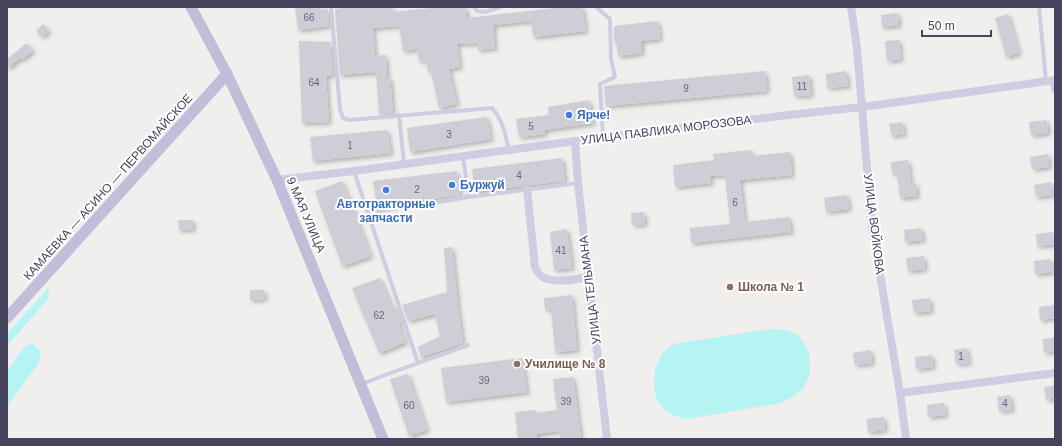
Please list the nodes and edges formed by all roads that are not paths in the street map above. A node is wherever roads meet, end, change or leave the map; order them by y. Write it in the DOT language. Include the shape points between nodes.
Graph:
graph roads {
  1 [pos="191,7"];
  2 [pos="331,7"];
  3 [pos="474,7"];
  4 [pos="501,7"];
  5 [pos="596,7"];
  6 [pos="851,7"];
  7 [pos="1039,7"];
  8 [pos="228,74"];
  9 [pos="1052,83"];
  10 [pos="862,107"];
  11 [pos="399,115"];
  12 [pos="604,138"];
  13 [pos="575,141"];
  14 [pos="509,150"];
  15 [pos="463,157"];
  16 [pos="404,164"];
  17 [pos="354,171"];
  18 [pos="277,180"];
  19 [pos="578,183"];
  20 [pos="527,189"];
  21 [pos="469,197"];
  22 [pos="368,214"];
  23 [pos="588,277"];
  24 [pos="7,318"];
  25 [pos="468,346"];
  26 [pos="418,363"];
  27 [pos="1055,373"];
  28 [pos="362,384"];
  29 [pos="900,393"];
  30 [pos="383,439"];
  31 [pos="607,439"];
  32 [pos="906,439"];
  1 -- 8 [label="main road, 9 МАЯ УЛИЦА"];
  2 -- 11 [label="lane" via="340,110 343,118 350,120"];
  3 -- 4 [label="lane" via="477,11 485,12"];
  5 -- 12 [label="lane" via="610,19 611,59 615,77 600,84"];
  6 -- 10 [label="street, УЛИЦА ВОЙКОВА"];
  7 -- 9 [label="lane"];
  8 -- 18 [label="main road, 9 МАЯ УЛИЦА"];
  8 -- 24 [label="main road, КАМАЕВКА — АСИНО — ПЕРВОМАЙСКОЕ"];
  9 -- 10 [label="street, УЛИЦА ПАВЛИКА МОРОЗОВА"];
  10 -- 12 [label="street, УЛИЦА ПАВЛИКА МОРОЗОВА"];
  10 -- 29 [label="street, УЛИЦА ВОЙКОВА" via="872,226"];
  11 -- 14 [label="lane" via="492,108 504,127"];
  11 -- 16 [label="lane"];
  12 -- 13 [label="street, УЛИЦА ПАВЛИКА МОРОЗОВА"];
  13 -- 14 [label="street, УЛИЦА ПАВЛИКА МОРОЗОВА"];
  13 -- 19 [label="street, УЛИЦА ТЕЛЬМАНА"];
  14 -- 15 [label="street, УЛИЦА ПАВЛИКА МОРОЗОВА"];
  15 -- 16 [label="street, УЛИЦА ПАВЛИКА МОРОЗОВА"];
  15 -- 21 [label="lane"];
  16 -- 17 [label="street, УЛИЦА ПАВЛИКА МОРОЗОВА"];
  17 -- 18 [label="street, УЛИЦА ПАВЛИКА МОРОЗОВА"];
  17 -- 22 [label="lane"];
  18 -- 28 [label="main road, 9 МАЯ УЛИЦА"];
  19 -- 20 [label="lane"];
  19 -- 23 [label="street, УЛИЦА ТЕЛЬМАНА"];
  20 -- 21 [label="lane"];
  20 -- 23 [label="street" via="535,267 541,276 553,280"];
  21 -- 22 [label="lane"];
  22 -- 26 [label="lane"];
  23 -- 31 [label="street, УЛИЦА ТЕЛЬМАНА"];
  25 -- 26 [label="lane"];
  26 -- 28 [label="lane"];
  27 -- 29 [label="street"];
  28 -- 30 [label="main road, 9 МАЯ УЛИЦА"];
  29 -- 32 [label="street, УЛИЦА ВОЙКОВА"];
}
